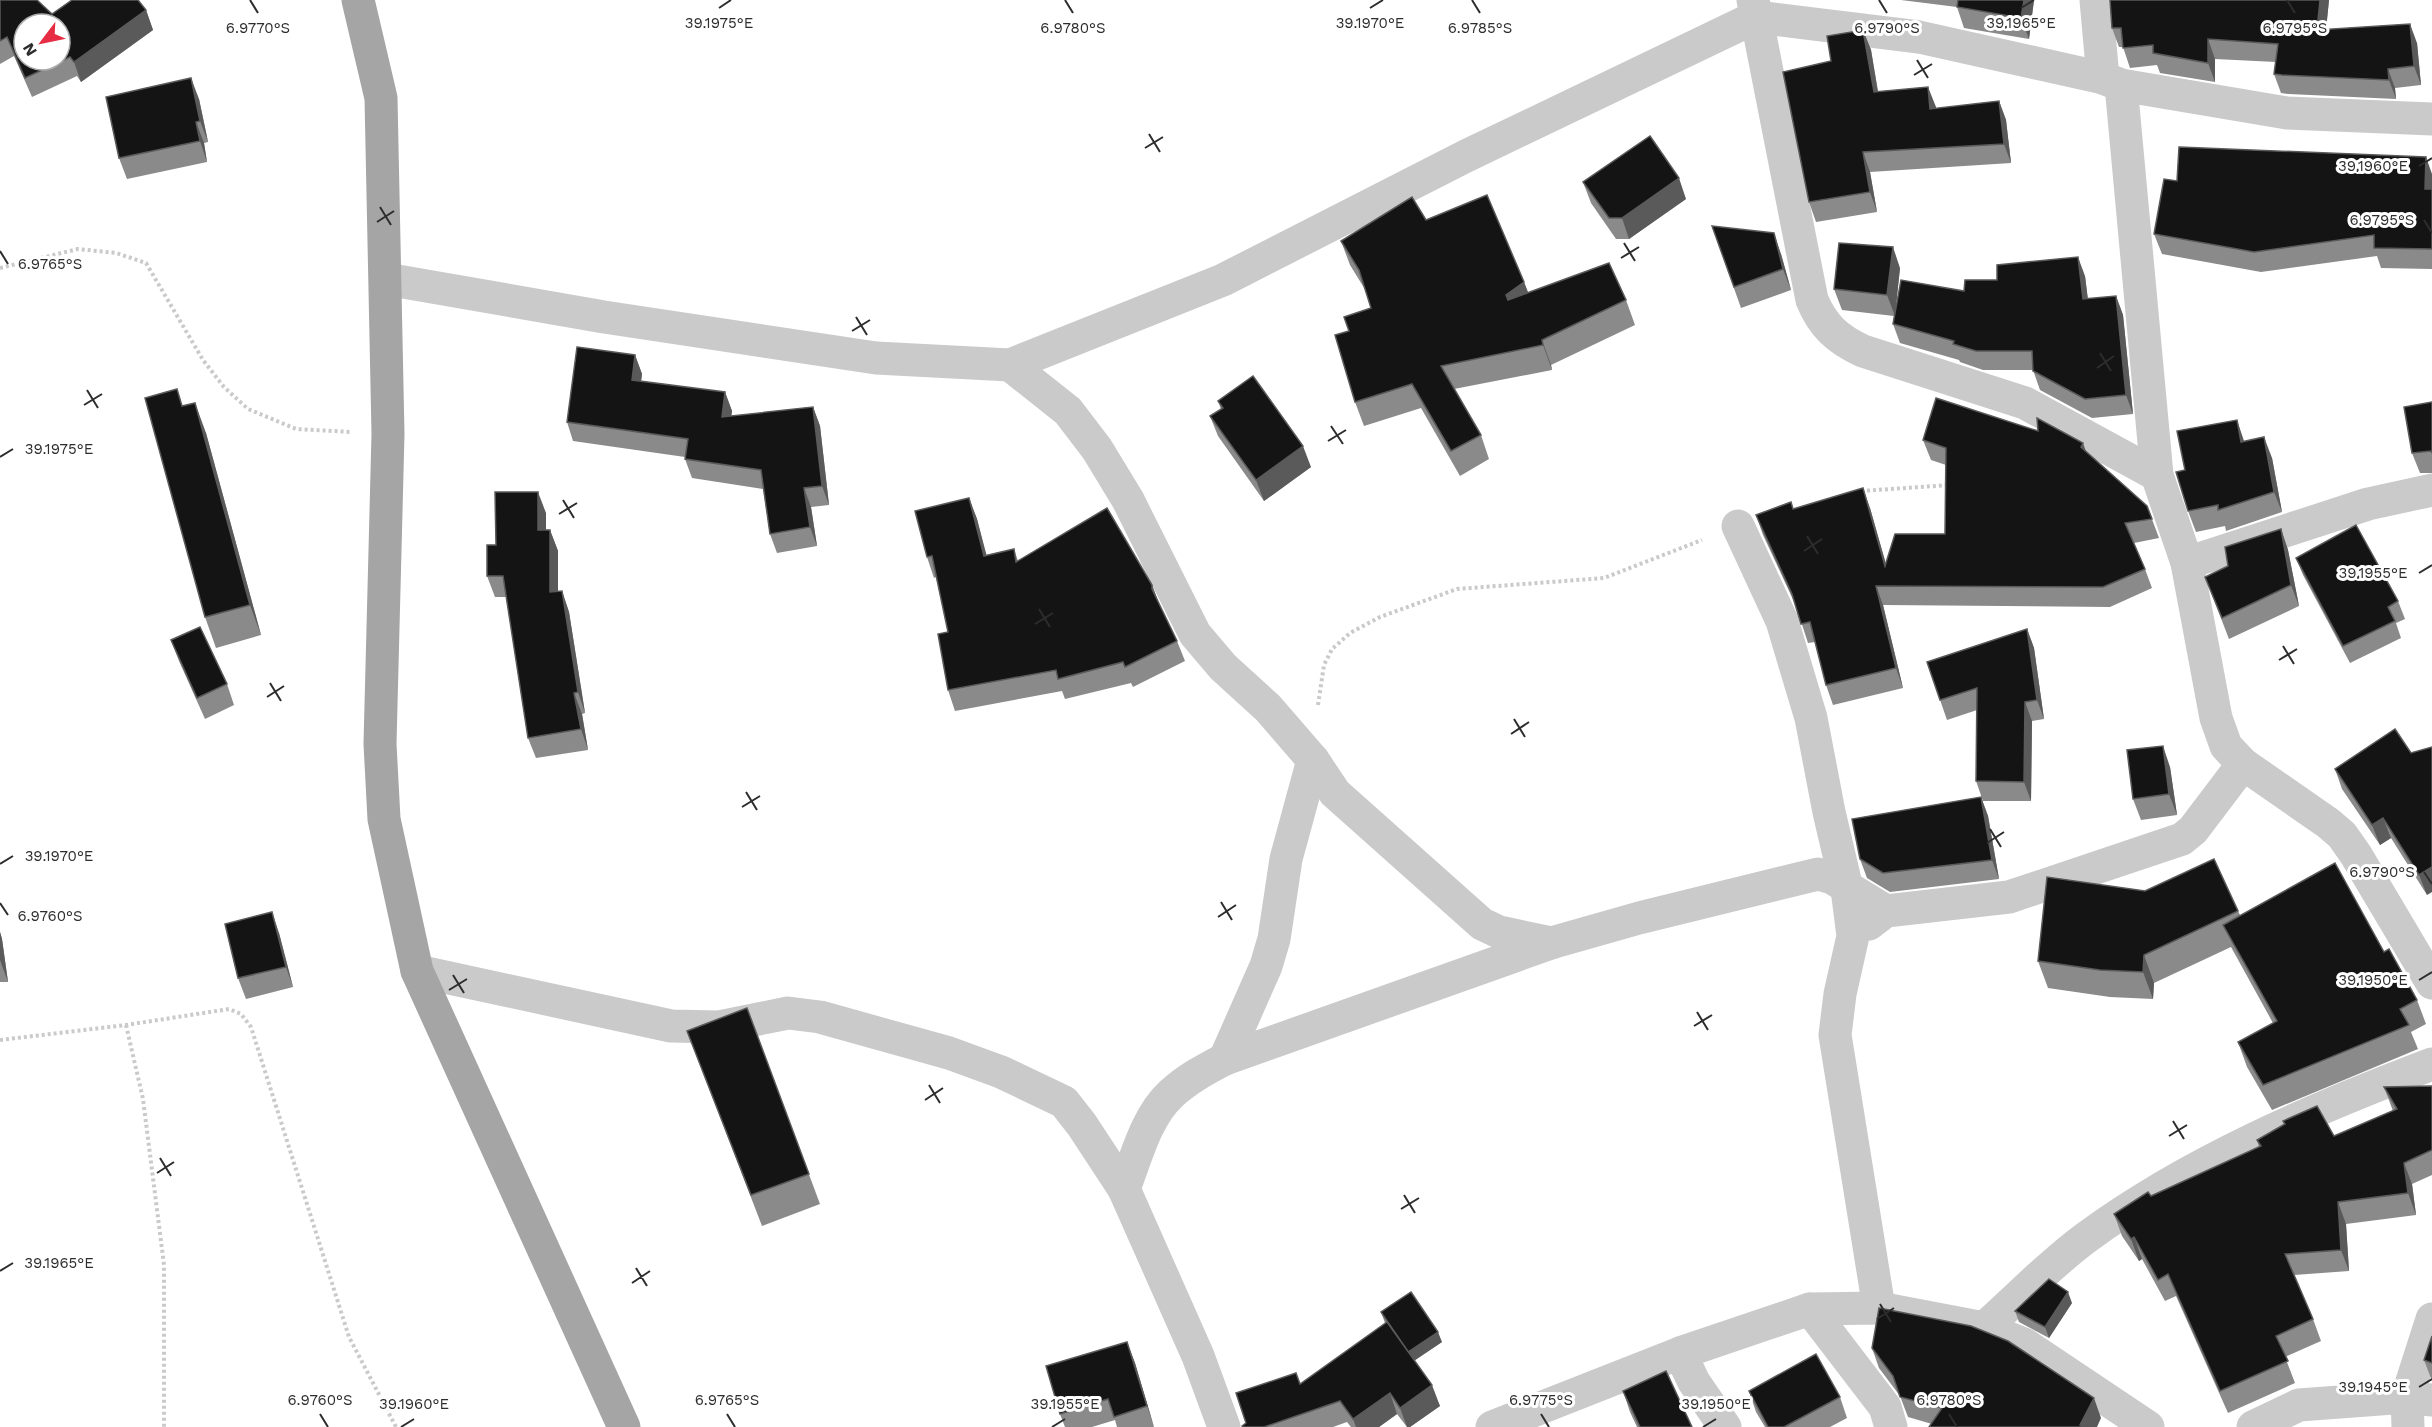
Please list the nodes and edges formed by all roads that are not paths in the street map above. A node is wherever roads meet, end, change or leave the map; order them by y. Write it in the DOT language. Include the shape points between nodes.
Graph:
graph roads {
  1 [pos="358,0"];
  2 [pos="2096,0"];
  3 [pos="1755,8"];
  4 [pos="2112,82"];
  5 [pos="2432,119"];
  6 [pos="386,279"];
  7 [pos="1010,365"];
  8 [pos="2157,475"];
  9 [pos="2432,490"];
  10 [pos="1738,526"];
  11 [pos="2187,563"];
  12 [pos="1312,760"];
  13 [pos="2243,764"];
  14 [pos="1847,889"];
  15 [pos="1886,911"];
  16 [pos="1854,936"];
  17 [pos="1551,943"];
  18 [pos="417,971"];
  19 [pos="2432,983"];
  20 [pos="1225,1059"];
  21 [pos="2432,1064"];
  22 [pos="1124,1189"];
  23 [pos="1879,1308"];
  24 [pos="1810,1309"];
  25 [pos="2432,1319"];
  26 [pos="1984,1328"];
  27 [pos="1680,1353"];
  28 [pos="2416,1408"];
  29 [pos="624,1427"];
  30 [pos="1224,1427"];
  31 [pos="1492,1427"];
  32 [pos="1725,1427"];
  33 [pos="1891,1427"];
  34 [pos="2148,1427"];
  35 [pos="2253,1427"];
  1 -- 6 [label="main road" via="381,98"];
  2 -- 4 [label="street"];
  3 -- 4 [label="street" via="1919,36"];
  3 -- 7 [label="street" via="1223,280"];
  3 -- 8 [label="street" via="1812,300 1821,322 1847,344 1863,351 2025,403"];
  4 -- 5 [label="street" via="2287,113"];
  4 -- 8 [label="street"];
  6 -- 7 [label="street" via="604,318 876,358"];
  6 -- 18 [label="main road" via="388,434 380,744 384,819"];
  7 -- 12 [label="street" via="1068,411 1128,500 1195,634 1223,667 1268,708"];
  8 -- 11 [label="street"];
  9 -- 11 [label="street" via="2368,504"];
  10 -- 14 [label="street" via="1782,621 1811,718"];
  11 -- 13 [label="street" via="2216,718 2226,746"];
  12 -- 17 [label="street" via="1335,793 1482,924 1499,932"];
  12 -- 20 [label="street" via="1286,859 1274,939"];
  13 -- 15 [label="street" via="2193,830 2176,842 2009,897"];
  13 -- 19 [label="street" via="2342,835"];
  14 -- 15 [label="street"];
  14 -- 16 [label="street"];
  14 -- 17 [label="street" via="1832,878 1808,875"];
  15 -- 16 [label="street"];
  16 -- 23 [label="street" via="1835,1035"];
  17 -- 20 [label="street"];
  18 -- 22 [label="street" via="671,1026 719,1027 788,1013 820,1017 892,1036 1001,1072 1064,1102"];
  18 -- 29 [label="main road"];
  20 -- 22 [label="street" via="1169,1095 1147,1130"];
  21 -- 26 [label="street" via="2335,1101 2170,1183 2084,1239"];
  22 -- 30 [label="street" via="1198,1356"];
  23 -- 24 [label="street"];
  23 -- 26 [label="street"];
  24 -- 27 [label="street"];
  24 -- 33 [label="street" via="1885,1407"];
  25 -- 28 [label="street"];
  26 -- 34 [label="street" via="2024,1344"];
  27 -- 31 [label="street"];
  27 -- 32 [label="street" via="1694,1382"];
  28 -- 35 [label="street" via="2299,1405"];
}
